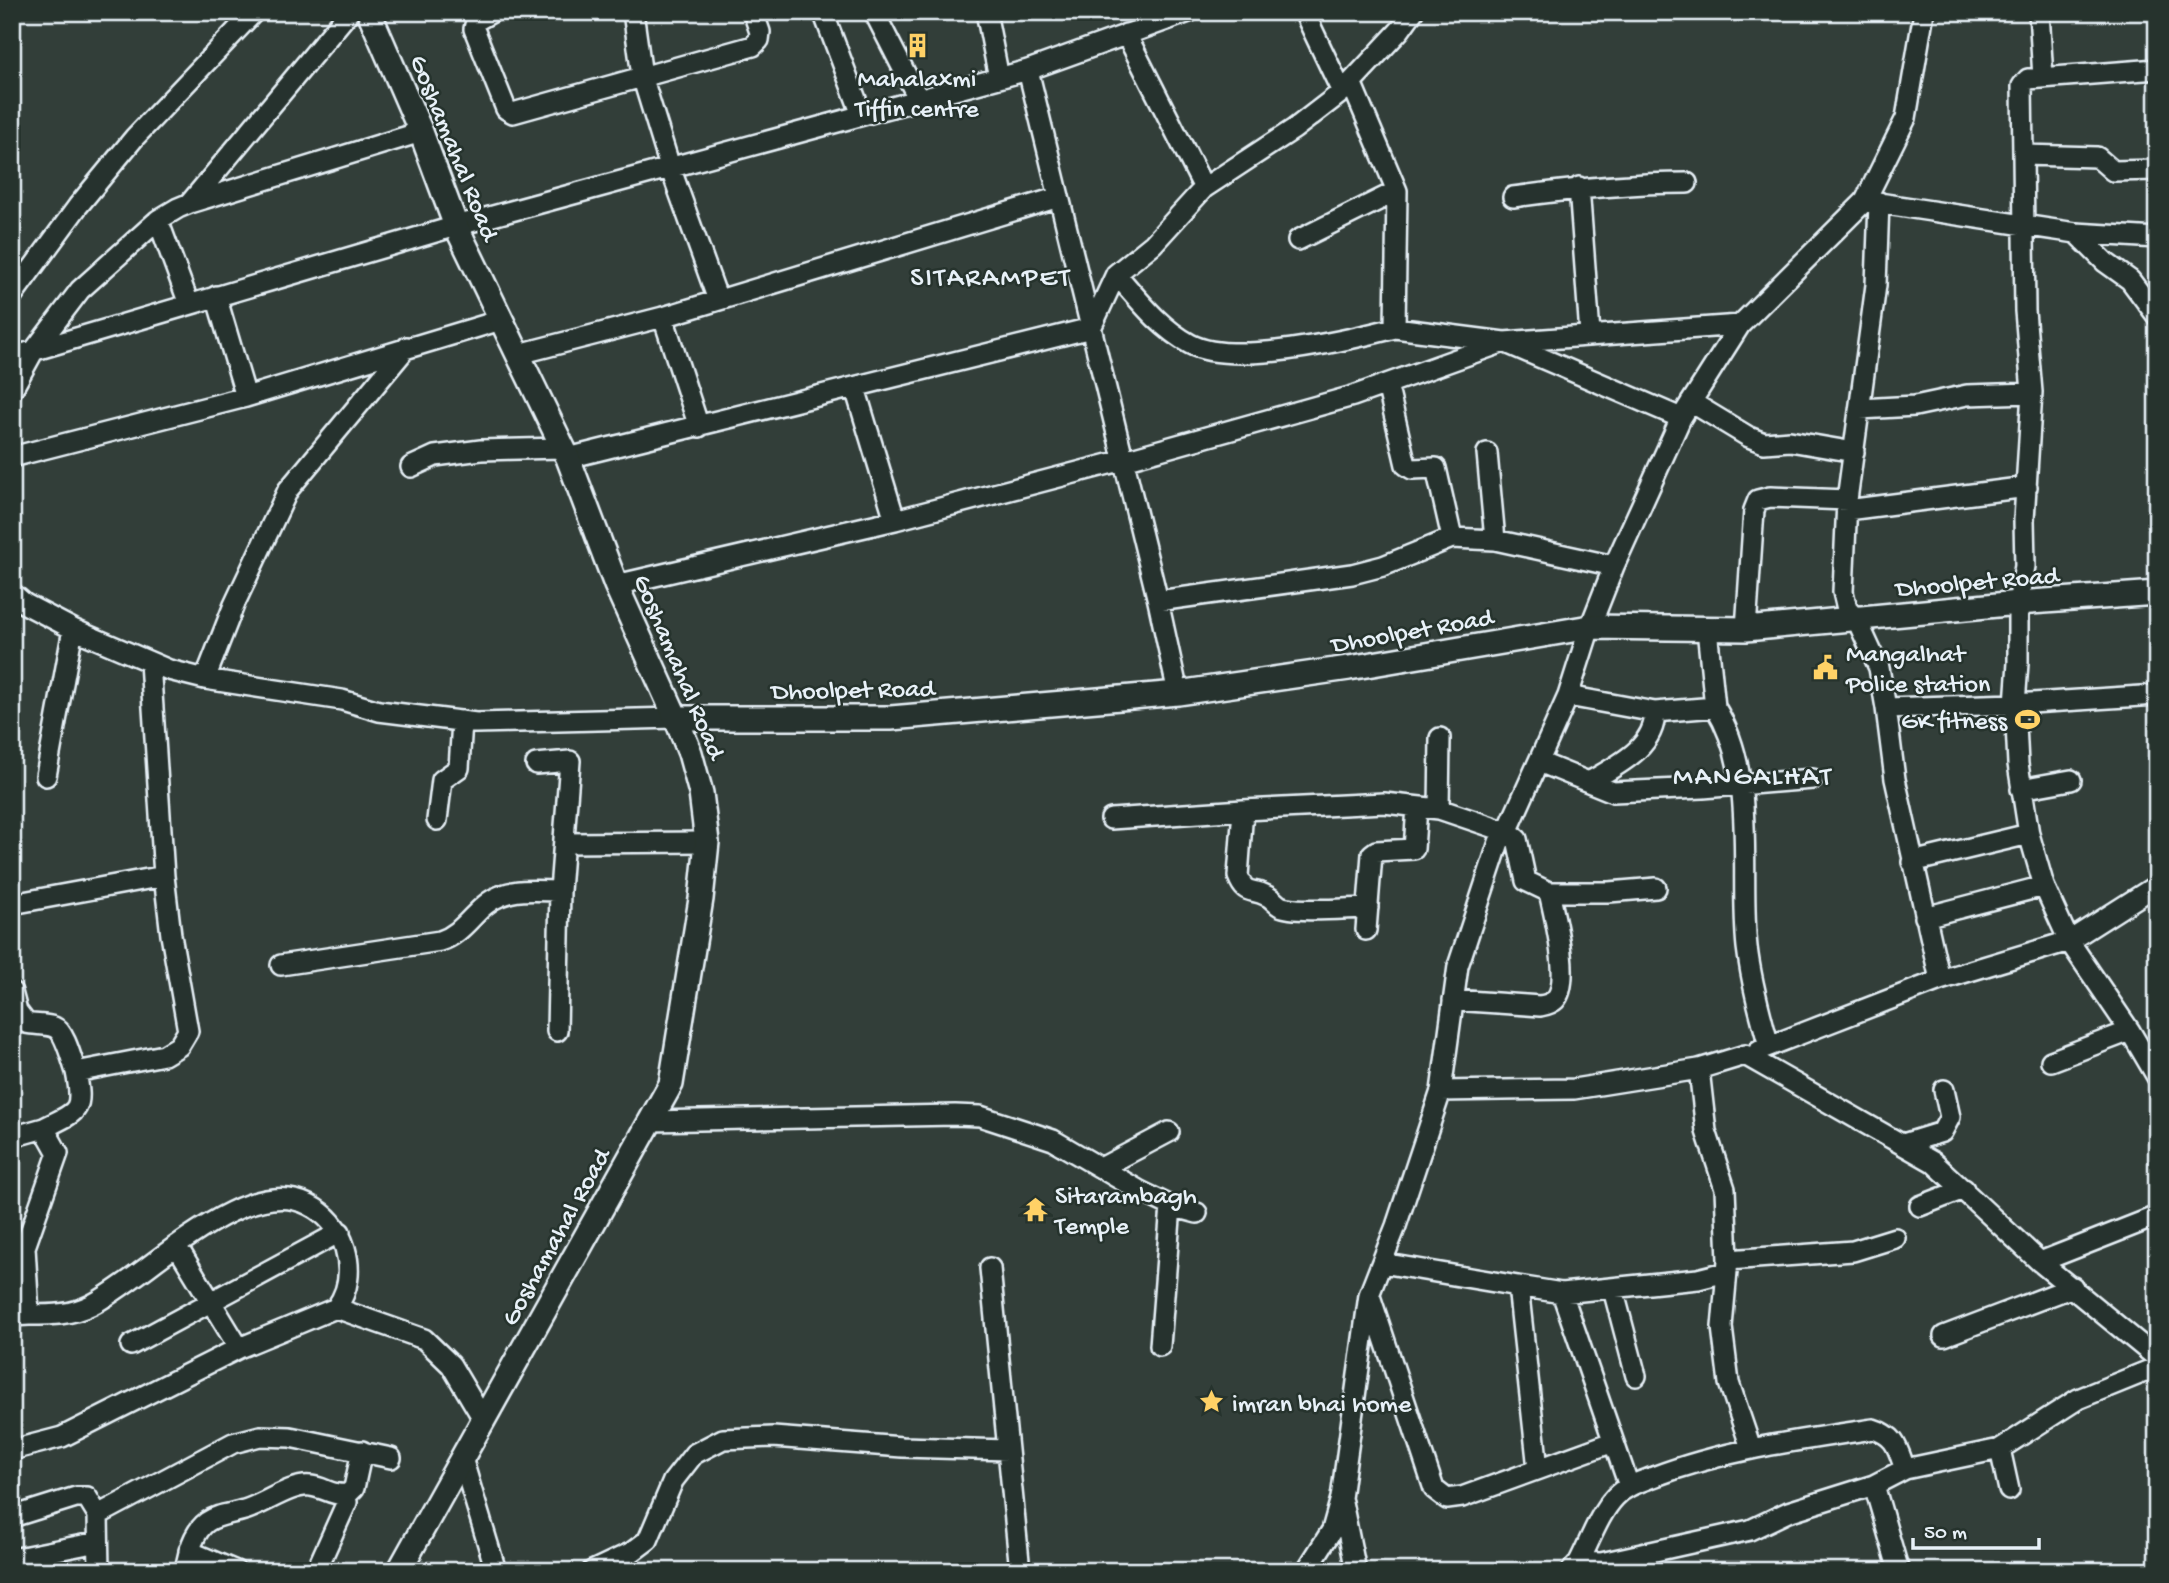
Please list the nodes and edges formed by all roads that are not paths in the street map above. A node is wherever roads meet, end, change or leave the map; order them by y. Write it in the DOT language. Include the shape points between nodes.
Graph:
graph roads {
  1 [pos="254,12"];
  2 [pos="349,12"];
  3 [pos="369,12"];
  4 [pos="492,12"];
  5 [pos="633,12"];
  6 [pos="753,12"];
  7 [pos="823,12"];
  8 [pos="874,12"];
  9 [pos="986,12"];
  10 [pos="1189,12"];
  11 [pos="1304,12"];
  12 [pos="1413,12"];
  13 [pos="1924,12"];
  14 [pos="2039,12"];
  15 [pos="1126,34"];
  16 [pos="2157,69"];
  17 [pos="1028,70"];
  18 [pos="642,76"];
  19 [pos="999,78"];
  20 [pos="2043,78"];
  21 [pos="1346,87"];
  22 [pos="919,100"];
  23 [pos="862,115"];
  24 [pos="421,132"];
  25 [pos="2023,155"];
  26 [pos="670,167"];
  27 [pos="2157,170"];
  28 [pos="1688,183"];
  29 [pos="1579,187"];
  30 [pos="1204,188"];
  31 [pos="1397,191"];
  32 [pos="1059,197"];
  33 [pos="1513,197"];
  34 [pos="1872,202"];
  35 [pos="190,203"];
  36 [pos="158,220"];
  37 [pos="2022,225"];
  38 [pos="456,226"];
  39 [pos="2076,233"];
  40 [pos="2157,238"];
  41 [pos="1298,240"];
  42 [pos="1116,274"];
  43 [pos="12,296"];
  44 [pos="216,296"];
  45 [pos="718,300"];
  46 [pos="189,304"];
  47 [pos="2157,316"];
  48 [pos="663,317"];
  49 [pos="501,320"];
  50 [pos="1740,325"];
  51 [pos="1091,328"];
  52 [pos="1395,328"];
  53 [pos="1590,334"];
  54 [pos="1504,342"];
  55 [pos="407,347"];
  56 [pos="33,352"];
  57 [pos="519,354"];
  58 [pos="12,358"];
  59 [pos="1387,384"];
  60 [pos="855,388"];
  61 [pos="12,390"];
  62 [pos="2031,393"];
  63 [pos="246,397"];
  64 [pos="1860,409"];
  65 [pos="1686,410"];
  66 [pos="699,427"];
  67 [pos="1854,452"];
  68 [pos="565,453"];
  69 [pos="1487,453"];
  70 [pos="12,457"];
  71 [pos="1124,460"];
  72 [pos="411,467"];
  73 [pos="2027,487"];
  74 [pos="1847,505"];
  75 [pos="895,520"];
  76 [pos="1452,538"];
  77 [pos="1494,540"];
  78 [pos="1614,566"];
  79 [pos="616,585"];
  80 [pos="12,593"];
  81 [pos="2157,593"];
  82 [pos="1158,601"];
  83 [pos="2018,603"];
  84 [pos="1857,620"];
  85 [pos="1590,627"];
  86 [pos="73,629"];
  87 [pos="1707,629"];
  88 [pos="1746,629"];
  89 [pos="150,662"];
  90 [pos="205,679"];
  91 [pos="1178,693"];
  92 [pos="2157,695"];
  93 [pos="1568,696"];
  94 [pos="2015,704"];
  95 [pos="1715,707"];
  96 [pos="1886,708"];
  97 [pos="1655,712"];
  98 [pos="676,718"];
  99 [pos="462,721"];
  100 [pos="1440,738"];
  101 [pos="1539,762"];
  102 [pos="536,764"];
  103 [pos="46,775"];
  104 [pos="1813,779"];
  105 [pos="2071,780"];
  106 [pos="1589,782"];
  107 [pos="1741,783"];
  108 [pos="2021,789"];
  109 [pos="1417,807"];
  110 [pos="1439,809"];
  111 [pos="1243,810"];
  112 [pos="1111,819"];
  113 [pos="437,820"];
  114 [pos="1507,832"];
  115 [pos="2029,834"];
  116 [pos="707,842"];
  117 [pos="564,843"];
  118 [pos="1912,862"];
  119 [pos="164,876"];
  120 [pos="2157,885"];
  121 [pos="2044,886"];
  122 [pos="1656,888"];
  123 [pos="560,891"];
  124 [pos="1549,892"];
  125 [pos="12,904"];
  126 [pos="1368,908"];
  127 [pos="1925,917"];
  128 [pos="1366,930"];
  129 [pos="2069,941"];
  130 [pos="281,965"];
  131 [pos="1940,980"];
  132 [pos="12,992"];
  133 [pos="1453,1000"];
  134 [pos="557,1031"];
  135 [pos="2130,1031"];
  136 [pos="1769,1046"];
  137 [pos="1745,1055"];
  138 [pos="2051,1061"];
  139 [pos="1699,1069"];
  140 [pos="76,1072"];
  141 [pos="2157,1077"];
  142 [pos="1944,1090"];
  143 [pos="1441,1091"];
  144 [pos="650,1121"];
  145 [pos="44,1128"];
  146 [pos="1169,1132"];
  147 [pos="12,1134"];
  148 [pos="1903,1144"];
  149 [pos="1101,1168"];
  150 [pos="1964,1189"];
  151 [pos="1171,1206"];
  152 [pos="1920,1206"];
  153 [pos="1197,1213"];
  154 [pos="2157,1216"];
  155 [pos="340,1232"];
  156 [pos="1895,1238"];
  157 [pos="177,1245"];
  158 [pos="2040,1262"];
  159 [pos="1382,1263"];
  160 [pos="1727,1266"];
  161 [pos="990,1268"];
  162 [pos="1518,1286"];
  163 [pos="2073,1287"];
  164 [pos="1613,1289"];
  165 [pos="1562,1293"];
  166 [pos="1369,1295"];
  167 [pos="212,1300"];
  168 [pos="336,1308"];
  169 [pos="21,1315"];
  170 [pos="1944,1335"];
  171 [pos="131,1345"];
  172 [pos="1160,1346"];
  173 [pos="239,1349"];
  174 [pos="2157,1358"];
  175 [pos="2157,1367"];
  176 [pos="1636,1376"];
  177 [pos="483,1419"];
  178 [pos="1613,1442"];
  179 [pos="1751,1448"];
  180 [pos="1008,1450"];
  181 [pos="2000,1450"];
  182 [pos="12,1451"];
  183 [pos="362,1451"];
  184 [pos="391,1458"];
  185 [pos="462,1458"];
  186 [pos="1538,1469"];
  187 [pos="1905,1469"];
  188 [pos="1874,1485"];
  189 [pos="1629,1486"];
  190 [pos="2009,1490"];
  191 [pos="1341,1498"];
  192 [pos="347,1502"];
  193 [pos="98,1515"];
  194 [pos="12,1517"];
  195 [pos="98,1542"];
  196 [pos="188,1551"];
  197 [pos="12,1559"];
  198 [pos="1575,1567"];
  199 [pos="1602,1567"];
  200 [pos="99,1571"];
  201 [pos="185,1571"];
  202 [pos="236,1571"];
  203 [pos="316,1571"];
  204 [pos="399,1571"];
  205 [pos="496,1571"];
  206 [pos="592,1571"];
  207 [pos="1020,1571"];
  208 [pos="1306,1571"];
  209 [pos="1356,1571"];
  210 [pos="1899,1571"];
  1 -- 43 [label="street" via="135,137"];
  2 -- 35 [label="street"];
  3 -- 24 [label="main road, Goshamahal Road"];
  4 -- 18 [label="street" via="476,21 474,29 506,109 513,113"];
  5 -- 18 [label="street"];
  6 -- 18 [label="street" via="760,32 752,46"];
  7 -- 23 [label="street"];
  8 -- 22 [label="street"];
  9 -- 19 [label="street"];
  10 -- 15 [label="street"];
  11 -- 21 [label="street"];
  12 -- 21 [label="street"];
  13 -- 34 [label="street" via="1906,118"];
  14 -- 20 [label="street"];
  15 -- 17 [label="street"];
  15 -- 30 [label="street"];
  16 -- 20 [label="street"];
  17 -- 19 [label="street"];
  17 -- 32 [label="street"];
  18 -- 26 [label="street"];
  19 -- 22 [label="street"];
  20 -- 25 [label="street" via="2028,79 2022,86"];
  21 -- 30 [label="street" via="1294,129"];
  21 -- 31 [label="street"];
  22 -- 23 [label="street"];
  23 -- 26 [label="street"];
  24 -- 35 [label="street"];
  24 -- 38 [label="main road, Goshamahal Road"];
  25 -- 27 [label="street" via="2096,157 2113,171"];
  25 -- 37 [label="street"];
  26 -- 38 [label="street"];
  26 -- 45 [label="street"];
  28 -- 29 [label="street"];
  29 -- 33 [label="street"];
  29 -- 53 [label="street"];
  30 -- 42 [label="street" via="1153,244"];
  31 -- 41 [label="street"];
  31 -- 52 [label="street"];
  32 -- 45 [label="street"];
  32 -- 51 [label="street"];
  34 -- 37 [label="street"];
  34 -- 50 [label="street"];
  34 -- 64 [label="street" via="1876,285"];
  35 -- 36 [label="street"];
  36 -- 46 [label="street"];
  36 -- 56 [label="street" via="80,290"];
  37 -- 39 [label="street"];
  37 -- 62 [label="street"];
  38 -- 44 [label="street"];
  38 -- 49 [label="main road, Goshamahal Road"];
  39 -- 40 [label="street"];
  39 -- 47 [label="street" via="2130,280"];
  42 -- 51 [label="street"];
  42 -- 52 [label="street" via="1163,327 1192,345 1227,353 1331,344"];
  44 -- 46 [label="street"];
  44 -- 63 [label="street"];
  45 -- 48 [label="street"];
  46 -- 56 [label="street"];
  48 -- 57 [label="street"];
  48 -- 66 [label="street"];
  49 -- 55 [label="street"];
  49 -- 57 [label="main road, Goshamahal Road"];
  50 -- 53 [label="street"];
  50 -- 65 [label="street"];
  51 -- 60 [label="street"];
  51 -- 71 [label="street"];
  52 -- 54 [label="street"];
  53 -- 54 [label="street"];
  54 -- 59 [label="street"];
  54 -- 65 [label="street"];
  55 -- 63 [label="street"];
  55 -- 90 [label="street" via="288,491"];
  56 -- 58 [label="street"];
  56 -- 61 [label="street"];
  57 -- 68 [label="main road, Goshamahal Road"];
  59 -- 71 [label="street"];
  59 -- 76 [label="street" via="1406,465 1436,468"];
  60 -- 66 [label="street"];
  60 -- 75 [label="street"];
  62 -- 64 [label="street" via="1967,395 1914,406"];
  62 -- 73 [label="street"];
  63 -- 70 [label="street"];
  64 -- 67 [label="street"];
  65 -- 67 [label="street" via="1764,443 1790,441"];
  65 -- 78 [label="street"];
  66 -- 68 [label="street"];
  67 -- 74 [label="street"];
  68 -- 72 [label="street" via="481,450 435,456"];
  68 -- 79 [label="main road, Goshamahal Road"];
  69 -- 77 [label="street"];
  71 -- 75 [label="street"];
  71 -- 82 [label="street"];
  73 -- 74 [label="street"];
  73 -- 83 [label="street" via="2025,566"];
  74 -- 84 [label="street" via="1843,592 1847,609"];
  74 -- 88 [label="street" via="1770,497 1758,500"];
  75 -- 79 [label="street"];
  76 -- 77 [label="street"];
  76 -- 82 [label="street" via="1352,574"];
  77 -- 78 [label="street"];
  78 -- 85 [label="street"];
  79 -- 98 [label="main road, Goshamahal Road"];
  80 -- 86 [label="street"];
  81 -- 83 [label="main road, Dhoolpet Road"];
  82 -- 91 [label="street"];
  83 -- 84 [label="main road, Dhoolpet Road"];
  83 -- 94 [label="street"];
  84 -- 88 [label="main road, Dhoolpet Road"];
  84 -- 96 [label="street" via="1879,668"];
  85 -- 87 [label="main road, Dhoolpet Road"];
  85 -- 91 [label="main road, Dhoolpet Road"];
  85 -- 93 [label="street"];
  86 -- 89 [label="street"];
  86 -- 103 [label="street"];
  87 -- 88 [label="main road, Dhoolpet Road"];
  87 -- 95 [label="street"];
  89 -- 90 [label="street"];
  89 -- 119 [label="street"];
  90 -- 99 [label="street" via="342,700 379,711"];
  91 -- 98 [label="main road, Dhoolpet Road" via="891,718"];
  92 -- 94 [label="street"];
  93 -- 97 [label="street"];
  93 -- 101 [label="street"];
  94 -- 96 [label="street"];
  94 -- 108 [label="street"];
  95 -- 97 [label="street"];
  95 -- 107 [label="street" via="1725,722"];
  96 -- 118 [label="street"];
  97 -- 106 [label="street" via="1655,721 1634,755"];
  98 -- 99 [label="street"];
  98 -- 116 [label="main road, Goshamahal Road" via="701,793"];
  99 -- 113 [label="street" via="459,768 442,780"];
  100 -- 110 [label="street"];
  101 -- 106 [label="street"];
  101 -- 114 [label="street"];
  102 -- 117 [label="street" via="570,761"];
  104 -- 107 [label="street"];
  105 -- 108 [label="street"];
  106 -- 107 [label="street" via="1613,792"];
  107 -- 136 [label="street" via="1747,949"];
  108 -- 115 [label="street"];
  109 -- 110 [label="street"];
  109 -- 111 [label="street" via="1384,803"];
  109 -- 126 [label="street" via="1414,849 1372,854"];
  110 -- 114 [label="street"];
  111 -- 112 [label="street"];
  111 -- 126 [label="street" via="1238,876 1248,891 1292,909"];
  114 -- 124 [label="street" via="1517,839 1526,881"];
  114 -- 133 [label="street" via="1499,842 1458,966"];
  115 -- 118 [label="street"];
  115 -- 121 [label="street"];
  116 -- 117 [label="street"];
  116 -- 144 [label="main road, Goshamahal Road" via="671,1084"];
  117 -- 123 [label="street"];
  118 -- 127 [label="street"];
  119 -- 125 [label="street"];
  119 -- 140 [label="street" via="188,1031 179,1046 164,1055"];
  120 -- 129 [label="street"];
  121 -- 127 [label="street"];
  121 -- 129 [label="street"];
  122 -- 124 [label="street"];
  123 -- 130 [label="street" via="498,896 452,937 440,941"];
  123 -- 134 [label="street"];
  124 -- 133 [label="street" via="1561,951 1558,998 1540,1006"];
  126 -- 128 [label="street"];
  127 -- 131 [label="street"];
  129 -- 131 [label="street"];
  129 -- 135 [label="street"];
  131 -- 136 [label="street"];
  132 -- 140 [label="street" via="17,1012 26,1023 52,1025 61,1031"];
  133 -- 143 [label="street"];
  135 -- 138 [label="street"];
  135 -- 141 [label="street"];
  136 -- 137 [label="street"];
  137 -- 139 [label="street"];
  137 -- 148 [label="street"];
  139 -- 143 [label="street" via="1574,1089"];
  139 -- 160 [label="street" via="1706,1131 1725,1189"];
  140 -- 145 [label="street" via="79,1105 72,1114"];
  142 -- 148 [label="street" via="1950,1117 1942,1132"];
  143 -- 159 [label="street"];
  144 -- 149 [label="street" via="980,1116 1053,1140"];
  144 -- 177 [label="main road, Goshamahal Road"];
  145 -- 147 [label="street"];
  145 -- 169 [label="street" via="58,1153 24,1247"];
  146 -- 149 [label="street"];
  148 -- 150 [label="street"];
  149 -- 151 [label="street"];
  150 -- 152 [label="street"];
  150 -- 158 [label="street"];
  151 -- 153 [label="street"];
  151 -- 172 [label="street"];
  154 -- 158 [label="street"];
  155 -- 157 [label="street" via="318,1210 296,1198 255,1200"];
  155 -- 167 [label="street"];
  155 -- 168 [label="street" via="350,1265 344,1298"];
  156 -- 160 [label="street" via="1853,1251"];
  157 -- 167 [label="street"];
  157 -- 169 [label="street" via="92,1304 65,1315"];
  158 -- 163 [label="street"];
  159 -- 162 [label="street"];
  159 -- 166 [label="street"];
  160 -- 164 [label="street" via="1698,1279"];
  160 -- 179 [label="street" via="1722,1327 1729,1383"];
  161 -- 180 [label="street"];
  162 -- 165 [label="street"];
  162 -- 186 [label="street"];
  163 -- 170 [label="street"];
  163 -- 174 [label="street"];
  164 -- 165 [label="street"];
  164 -- 176 [label="street"];
  165 -- 178 [label="street"];
  166 -- 186 [label="street" via="1434,1489 1447,1499 1462,1497"];
  166 -- 191 [label="street"];
  167 -- 171 [label="street"];
  167 -- 173 [label="street"];
  168 -- 173 [label="street"];
  168 -- 177 [label="street" via="378,1327 424,1339 451,1365"];
  173 -- 182 [label="street" via="62,1437"];
  175 -- 181 [label="street" via="2078,1399"];
  177 -- 185 [label="main road, Goshamahal Road"];
  178 -- 186 [label="street"];
  178 -- 189 [label="street"];
  179 -- 187 [label="street" via="1873,1429 1886,1433 1895,1443"];
  179 -- 189 [label="street"];
  180 -- 206 [label="street" via="773,1437 723,1439 694,1454 673,1481 648,1540"];
  180 -- 207 [label="street"];
  181 -- 187 [label="street"];
  181 -- 190 [label="street"];
  183 -- 184 [label="street"];
  183 -- 193 [label="street" via="260,1436 233,1443"];
  183 -- 196 [label="street" via="354,1488 348,1494 310,1486 294,1489 208,1521"];
  185 -- 204 [label="main road, Goshamahal Road"];
  185 -- 205 [label="street"];
  187 -- 188 [label="street"];
  188 -- 199 [label="street" via="1788,1512 1750,1530"];
  188 -- 210 [label="street"];
  189 -- 198 [label="street" via="1607,1506"];
  191 -- 208 [label="street" via="1332,1530"];
  191 -- 209 [label="street"];
  192 -- 203 [label="street"];
  193 -- 194 [label="street" via="87,1497 76,1497"];
  193 -- 195 [label="street"];
  195 -- 197 [label="street"];
  195 -- 200 [label="street"];
  196 -- 201 [label="street"];
  196 -- 202 [label="street"];
  198 -- 199 [label="street"];
}
